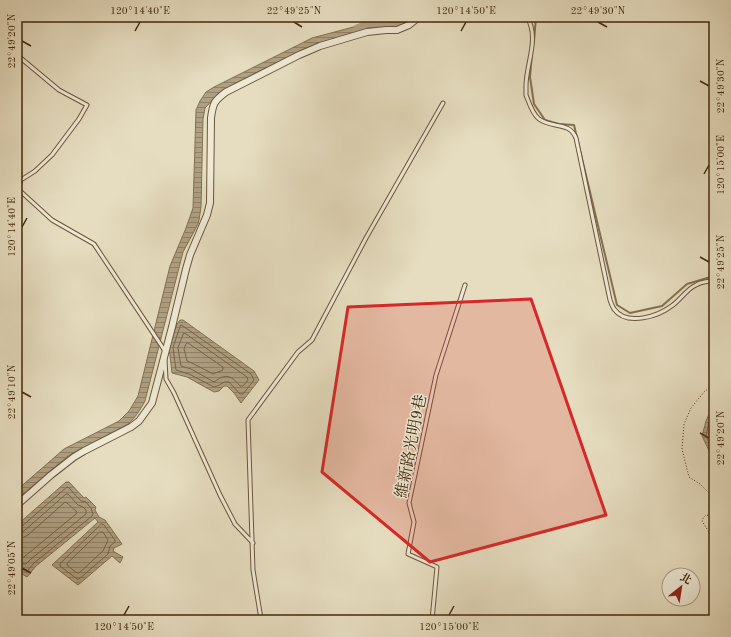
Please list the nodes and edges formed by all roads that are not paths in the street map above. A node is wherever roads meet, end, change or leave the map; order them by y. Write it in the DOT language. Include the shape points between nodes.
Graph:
graph roads {
  1 [pos="419,17"];
  2 [pos="527,17"];
  3 [pos="17,55"];
  4 [pos="444,103"];
  5 [pos="18,189"];
  6 [pos="714,280"];
  7 [pos="465,285"];
  8 [pos="165,351"];
  9 [pos="17,505"];
  10 [pos="253,543"];
  11 [pos="260,620"];
  12 [pos="432,620"];
  1 -- 8 [label="street" via="408,26 397,30 366,32 320,46 226,92 217,99 211,118 208,215 190,255"];
  2 -- 6 [label="lane" via="533,30 526,94 538,119 553,126 567,128 574,133 613,308 627,318 651,316 673,305 695,285"];
  3 -- 5 [label="lane" via="60,90 87,105 52,155 21,180"];
  4 -- 10 [label="lane" via="366,238 312,340 298,352 248,420"];
  5 -- 8 [label="lane" via="52,220 94,244"];
  7 -- 12 [label="lane, 維新路光明9巷" via="436,375 409,503 414,522 408,554 437,566"];
  8 -- 9 [label="street" via="152,403 139,421 74,457"];
  8 -- 10 [label="lane" via="166,379 235,524"];
  10 -- 11 [label="lane"];
}
